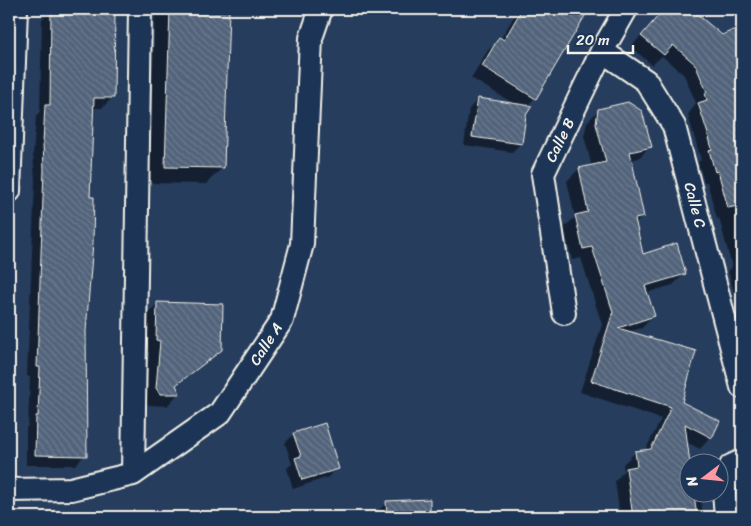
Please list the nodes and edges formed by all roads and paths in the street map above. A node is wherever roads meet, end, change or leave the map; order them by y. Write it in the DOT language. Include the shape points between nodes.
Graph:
graph roads {
  1 [pos="16,9"];
  2 [pos="140,9"];
  3 [pos="321,9"];
  4 [pos="626,9"];
  5 [pos="602,51"];
  6 [pos="9,191"];
  7 [pos="564,313"];
  8 [pos="742,387"];
  9 [pos="742,461"];
  10 [pos="133,474"];
  11 [pos="9,490"];
  12 [pos="726,517"];
  1 -- 6 [label="street"];
  2 -- 10 [label="street"];
  3 -- 10 [label="street, Calle A" via="311,38 302,244 282,320 220,413"];
  4 -- 5 [label="street, Calle B"];
  5 -- 7 [label="street, Calle B" via="544,174"];
  5 -- 8 [label="street, Calle C" via="646,80 674,126"];
  9 -- 12 [label="street" via="731,466 724,492"];
  10 -- 11 [label="street, Calle A" via="72,489"];
}
